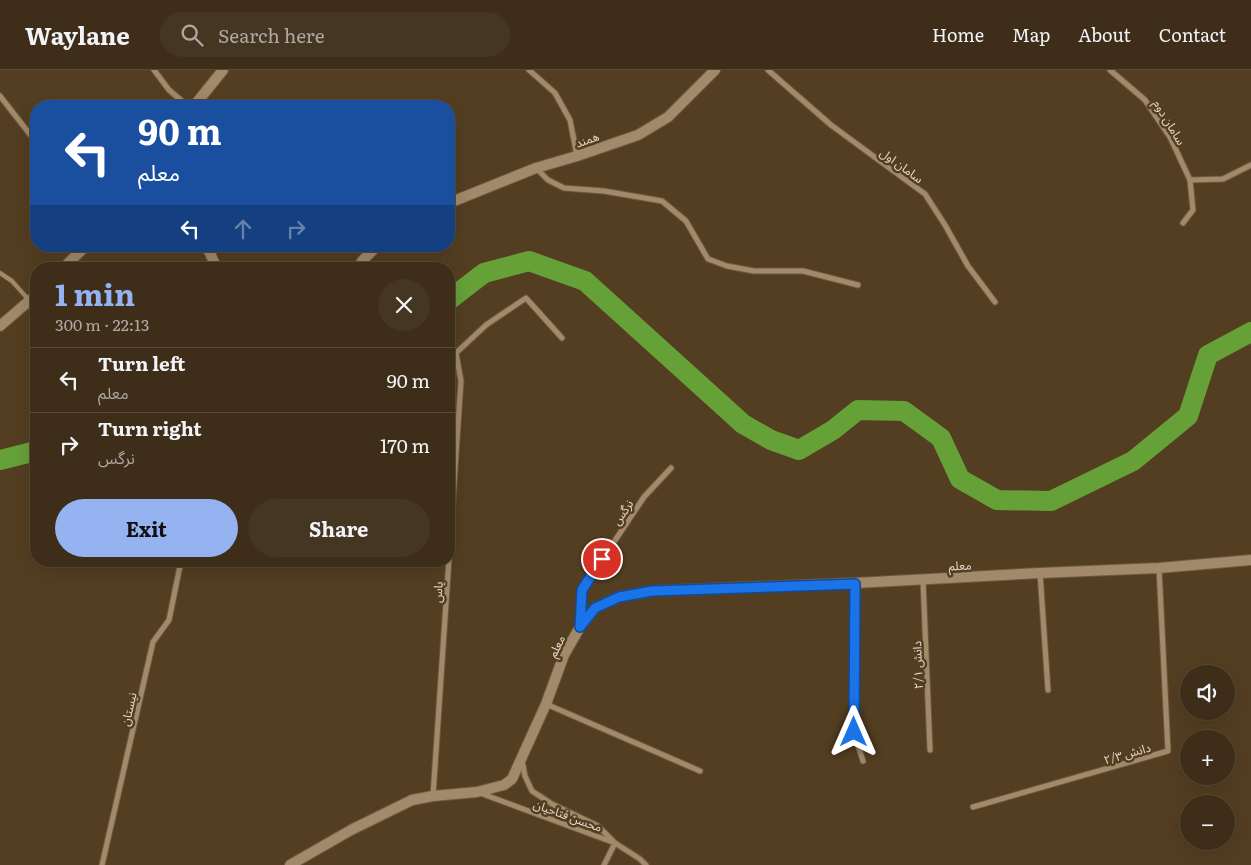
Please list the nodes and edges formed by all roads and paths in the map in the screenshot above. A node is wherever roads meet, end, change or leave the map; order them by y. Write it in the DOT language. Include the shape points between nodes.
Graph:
graph roads {
  1 [pos="154,70"];
  2 [pos="223,70"];
  3 [pos="529,70"];
  4 [pos="715,70"];
  5 [pos="768,70"];
  6 [pos="1110,70"];
  7 [pos="0,96"];
  8 [pos="181,100"];
  9 [pos="199,100"];
  10 [pos="30,134"];
  11 [pos="577,156"];
  12 [pos="1251,165"];
  13 [pos="536,168"];
  14 [pos="1190,180"];
  15 [pos="455,201"];
  16 [pos="1182,224"];
  17 [pos="80,252"];
  18 [pos="371,252"];
  19 [pos="69,262"];
  20 [pos="361,262"];
  21 [pos="0,273"];
  22 [pos="858,285"];
  23 [pos="30,296"];
  24 [pos="30,301"];
  25 [pos="995,302"];
  26 [pos="0,326"];
  27 [pos="562,338"];
  28 [pos="671,468"];
  29 [pos="455,470"];
  30 [pos="1251,560"];
  31 [pos="180,567"];
  32 [pos="448,567"];
  33 [pos="1159,568"];
  34 [pos="1040,573"];
  35 [pos="923,580"];
  36 [pos="855,584"];
  37 [pos="580,627"];
  38 [pos="1048,690"];
  39 [pos="546,704"];
  40 [pos="930,750"];
  41 [pos="521,757"];
  42 [pos="863,762"];
  43 [pos="700,771"];
  44 [pos="477,792"];
  45 [pos="433,796"];
  46 [pos="973,807"];
  47 [pos="615,843"];
  48 [pos="294,864"];
  49 [pos="102,865"];
  50 [pos="604,865"];
  51 [pos="646,865"];
  1 -- 8 [label="street"];
  2 -- 9 [label="main road"];
  3 -- 11 [label="street" via="555,93 570,120"];
  4 -- 11 [label="main road, همند" via="668,117 638,135"];
  5 -- 25 [label="street, سامان اول" via="831,126 925,194 968,266"];
  6 -- 14 [label="street, سامان دوم" via="1145,100 1170,137"];
  7 -- 10 [label="street"];
  11 -- 13 [label="main road, همند"];
  12 -- 14 [label="street" via="1223,179"];
  13 -- 15 [label="main road, همند"];
  13 -- 22 [label="street" via="548,180 564,188 604,191 662,202 686,221 708,259 727,266 754,271 804,271"];
  14 -- 16 [label="street, سامان دوم" via="1193,210"];
  17 -- 19 [label="main road"];
  18 -- 20 [label="main road"];
  21 -- 23 [label="lane"];
  24 -- 26 [label="main road"];
  27 -- 29 [label="street, یاس" via="526,298 486,325 456,353 461,381"];
  28 -- 37 [label="street, نرگس" via="644,497 582,590"];
  30 -- 33 [label="main road, معلم"];
  31 -- 49 [label="street, نیستان" via="168,620 153,642"];
  32 -- 45 [label="street, یاس"];
  33 -- 34 [label="main road, معلم"];
  33 -- 46 [label="street, دانش ۲/۳" via="1168,751"];
  34 -- 35 [label="main road, معلم"];
  34 -- 38 [label="street"];
  35 -- 36 [label="main road, معلم"];
  35 -- 40 [label="street, دانش ۲/۱"];
  36 -- 37 [label="main road, معلم" via="652,591 619,597 595,608"];
  36 -- 42 [label="street" via="854,732"];
  37 -- 39 [label="main road, معلم" via="564,655"];
  39 -- 41 [label="main road, معلم"];
  39 -- 43 [label="street"];
  41 -- 44 [label="main road, معلم" via="512,779 504,785"];
  41 -- 47 [label="street" via="532,791 598,826"];
  44 -- 45 [label="main road, معلم"];
  44 -- 47 [label="street, محسن فتاحیان"];
  45 -- 48 [label="main road, معلم" via="412,800 369,821"];
  47 -- 50 [label="street"];
  47 -- 51 [label="street, محسن فتاحیان"];
}
